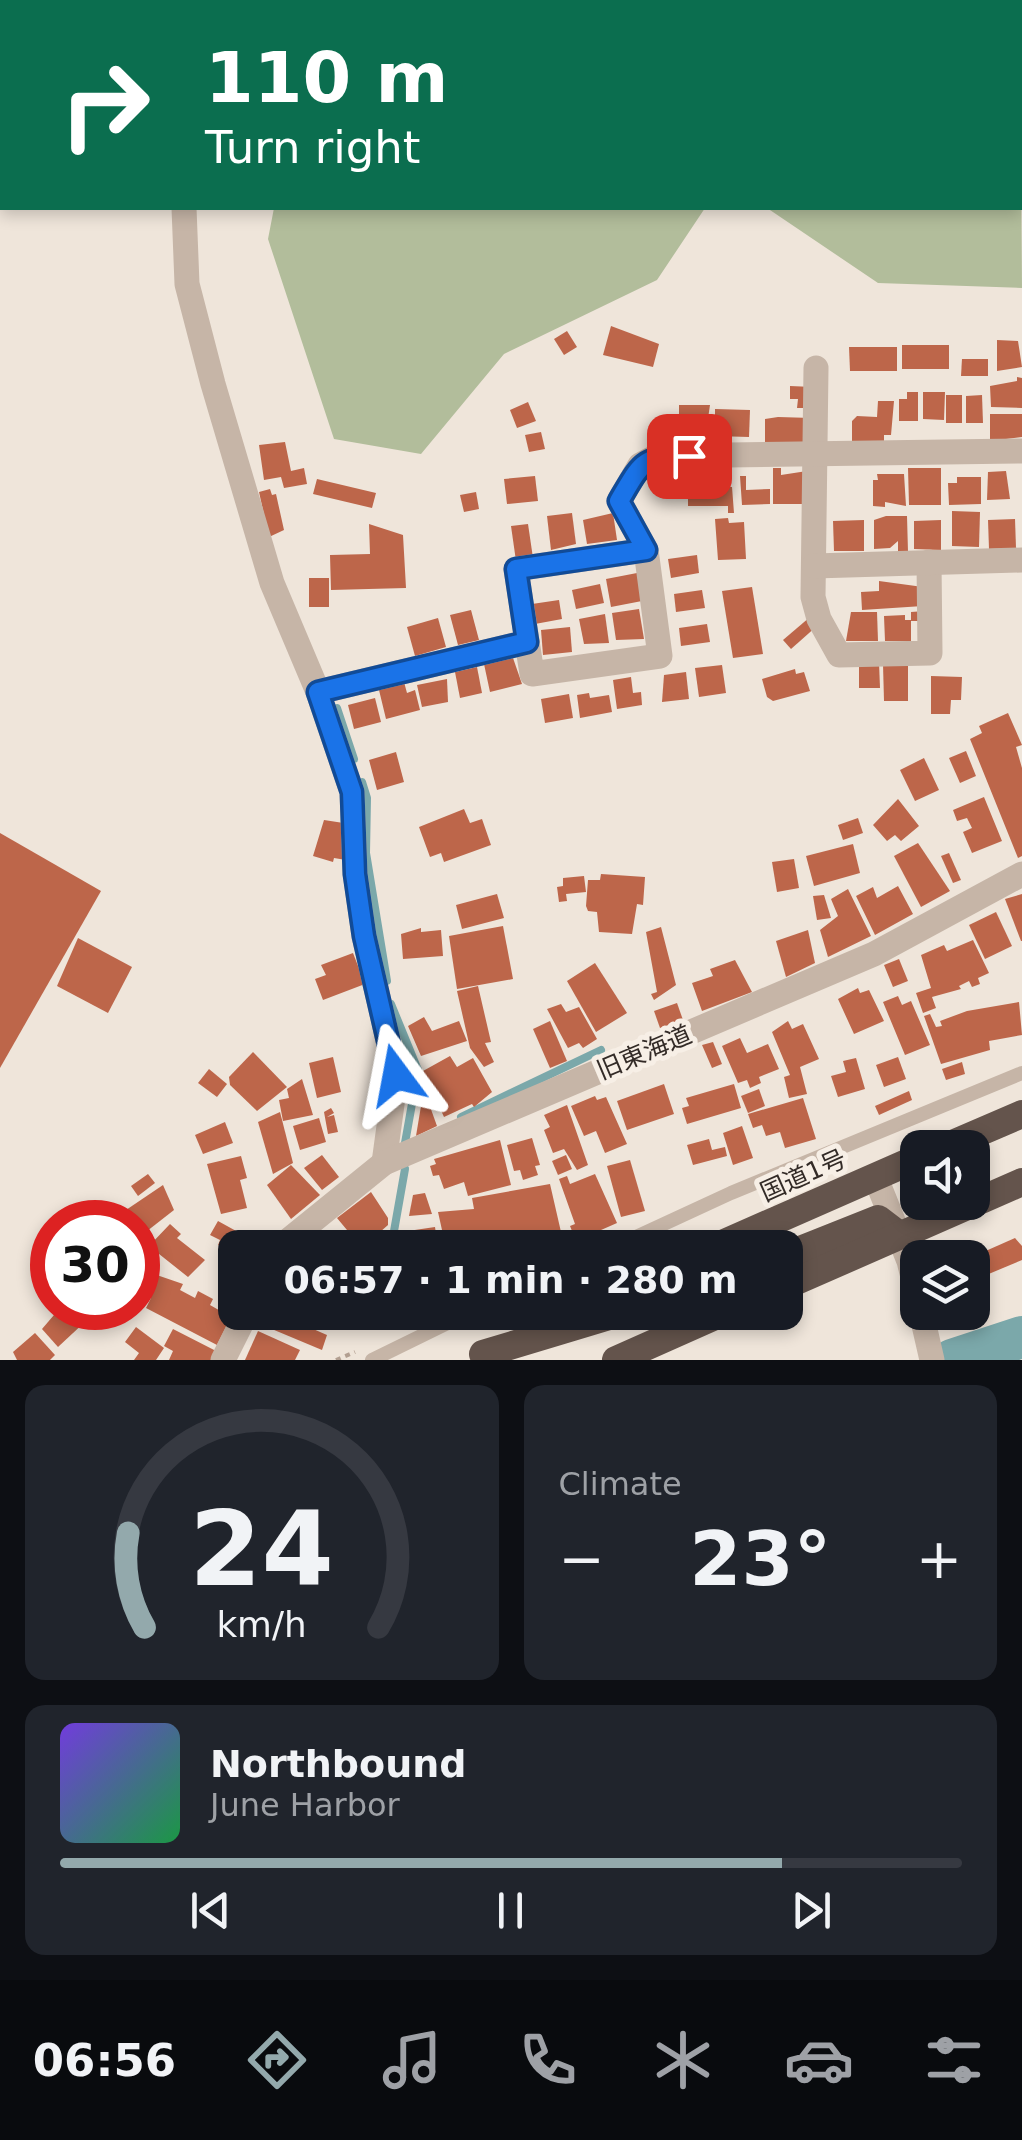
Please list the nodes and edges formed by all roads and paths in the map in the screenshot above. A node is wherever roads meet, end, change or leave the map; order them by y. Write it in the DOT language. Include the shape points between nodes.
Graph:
graph roads {
  1 [pos="184,210"];
  2 [pos="816,368"];
  3 [pos="1022,451"];
  4 [pos="819,456"];
  5 [pos="646,550"];
  6 [pos="1022,560"];
  7 [pos="929,562"];
  8 [pos="814,566"];
  9 [pos="527,642"];
  10 [pos="318,692"];
  11 [pos="1022,874"];
  12 [pos="1022,1073"];
  13 [pos="1022,1114"];
  14 [pos="984,1130"];
  15 [pos="384,1162"];
  16 [pos="900,1165"];
  17 [pos="874,1176"];
  18 [pos="1022,1182"];
  19 [pos="301,1230"];
  20 [pos="651,1230"];
  21 [pos="753,1230"];
  22 [pos="899,1236"];
  23 [pos="900,1240"];
  24 [pos="803,1249"];
  25 [pos="803,1278"];
  26 [pos="237,1330"];
  27 [pos="433,1330"];
  28 [pos="532,1330"];
  29 [pos="564,1330"];
  30 [pos="684,1330"];
  31 [pos="476,1357"];
  32 [pos="223,1360"];
  33 [pos="372,1360"];
  34 [pos="616,1360"];
  1 -- 10 [label="street" via="187,284 213,384 272,583"];
  2 -- 4 [label="street"];
  3 -- 4 [label="street"];
  4 -- 5 [label="street" via="656,456 640,464 619,501"];
  4 -- 8 [label="street"];
  5 -- 9 [label="street" via="516,569"];
  5 -- 9 [label="street" via="660,656 532,674"];
  6 -- 7 [label="street"];
  7 -- 8 [label="street"];
  7 -- 8 [label="street" via="930,653 838,655 819,618"];
  9 -- 10 [label="street"];
  10 -- 15 [label="street" via="352,792 364,936 396,1075"];
  11 -- 15 [label="street, 旧東海道" via="874,954"];
  12 -- 20 [label="lane"];
  13 -- 14 [label="highway"];
  15 -- 19 [label="street, 旧東海道"];
  16 -- 17 [label="highway, 国道1号"];
  17 -- 21 [label="highway, 国道1号"];
  17 -- 22 [label="street"];
  18 -- 22 [label="highway"];
  22 -- 23 [label="street"];
  22 -- 24 [label="highway" via="878,1219"];
  22 -- 25 [label="highway"];
  26 -- 32 [label="street"];
  27 -- 33 [label="lane"];
  28 -- 31 [label="highway"];
  29 -- 31 [label="highway"];
  30 -- 34 [label="highway"];
}
